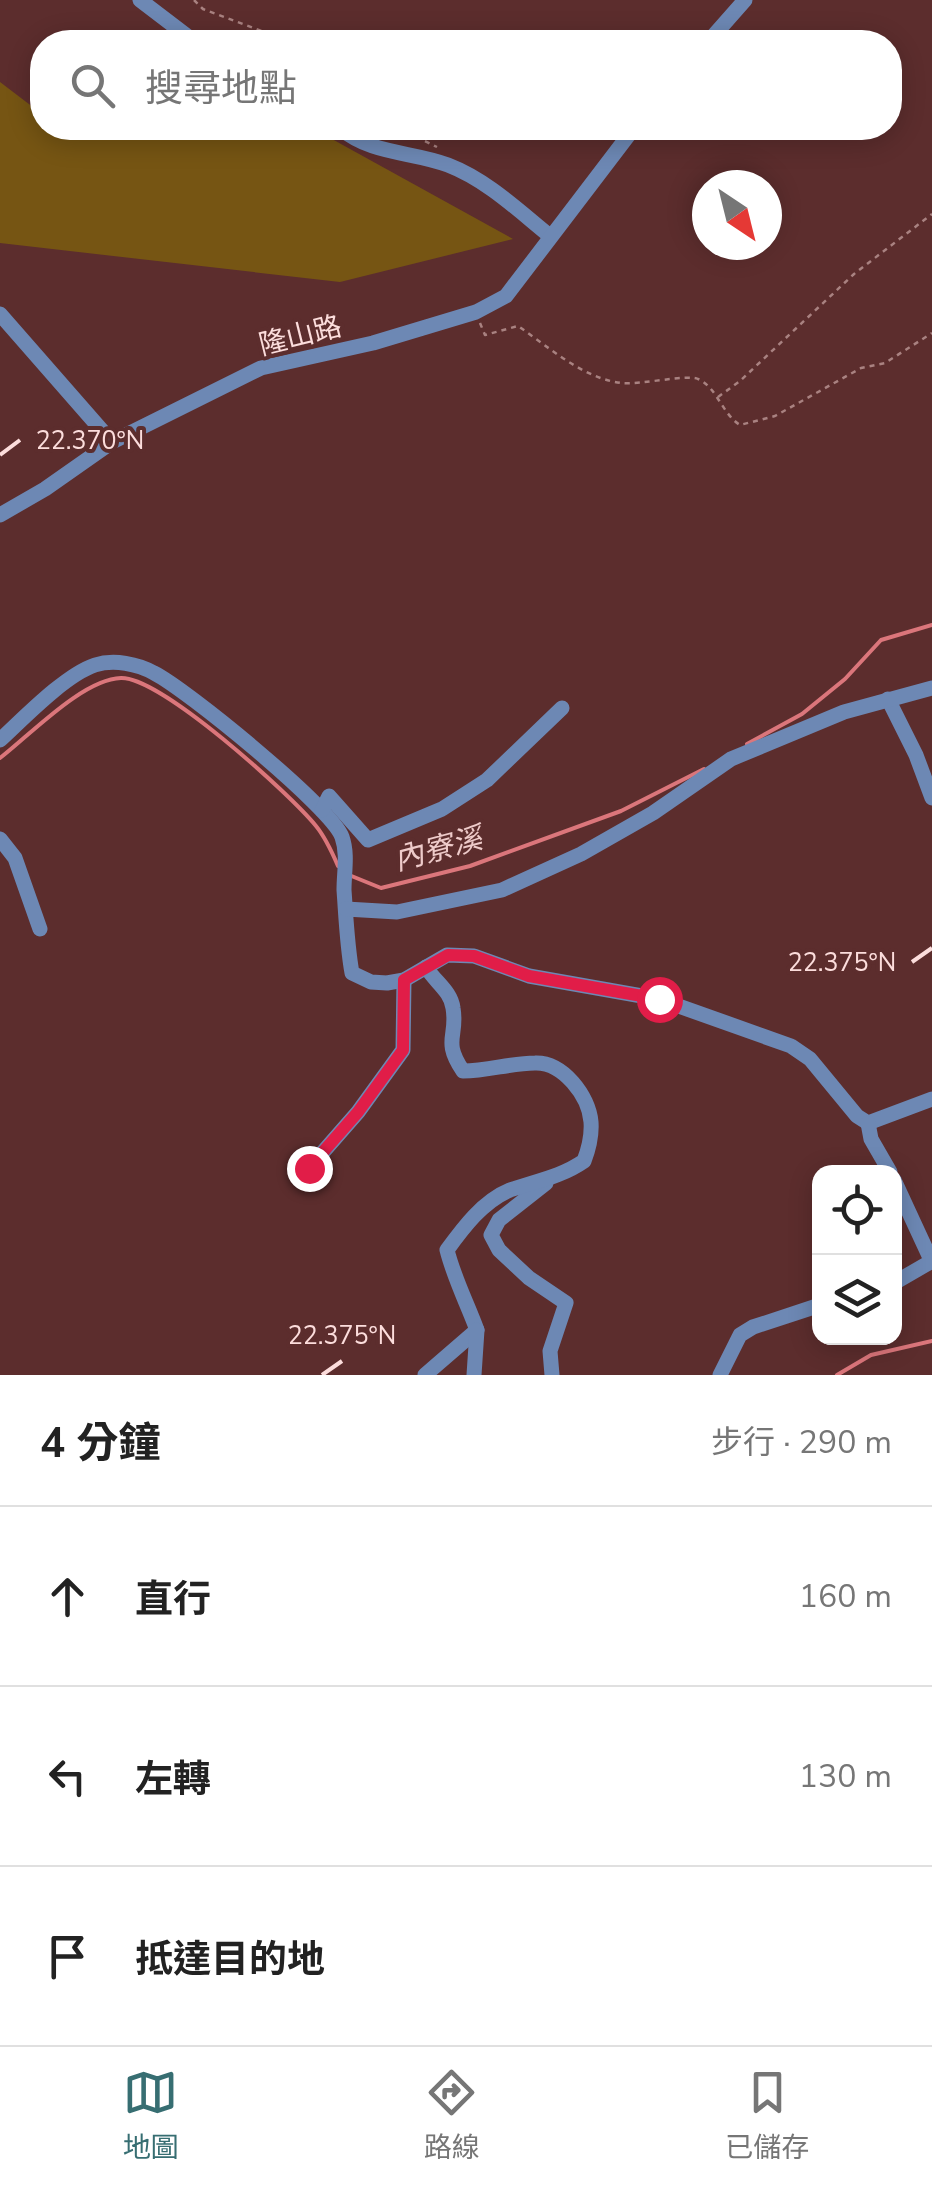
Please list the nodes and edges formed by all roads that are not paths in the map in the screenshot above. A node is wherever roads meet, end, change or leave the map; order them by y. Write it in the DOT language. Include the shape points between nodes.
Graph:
graph roads {
  1 [pos="140,0"];
  2 [pos="745,0"];
  3 [pos="179,30"];
  4 [pos="719,30"];
  5 [pos="358,140"];
  6 [pos="625,140"];
  7 [pos="550,236"];
  8 [pos="0,314"];
  9 [pos="112,442"];
  10 [pos="0,515"];
  11 [pos="932,688"];
  12 [pos="888,699"];
  13 [pos="562,708"];
  14 [pos="0,740"];
  15 [pos="932,798"];
  16 [pos="322,810"];
  17 [pos="0,839"];
  18 [pos="346,909"];
  19 [pos="40,929"];
  20 [pos="426,967"];
  21 [pos="404,980"];
  22 [pos="932,1099"];
  23 [pos="864,1122"];
  24 [pos="886,1165"];
  25 [pos="554,1178"];
  26 [pos="304,1179"];
  27 [pos="902,1197"];
  28 [pos="932,1261"];
  29 [pos="902,1278"];
  30 [pos="812,1308"];
  31 [pos="477,1330"];
  32 [pos="424,1375"];
  33 [pos="474,1375"];
  34 [pos="552,1375"];
  35 [pos="720,1375"];
  1 -- 3 [label="street"];
  2 -- 4 [label="street"];
  5 -- 7 [label="street" via="447,165 484,184"];
  6 -- 7 [label="street, 隆山路"];
  7 -- 9 [label="street, 隆山路" via="506,296 476,312 261,368"];
  8 -- 9 [label="street"];
  9 -- 10 [label="street, 隆山路"];
  11 -- 12 [label="street"];
  12 -- 15 [label="street"];
  12 -- 18 [label="street" via="732,760 581,854 502,890 398,912"];
  13 -- 16 [label="street" via="487,780 429,815 368,840 330,796"];
  14 -- 16 [label="street" via="95,665 123,662 153,672 188,696"];
  16 -- 18 [label="street" via="342,833"];
  17 -- 19 [label="street" via="16,858"];
  18 -- 21 [label="street" via="352,972 372,982"];
  20 -- 21 [label="street"];
  20 -- 23 [label="street" via="448,955 474,956 529,976 659,999 770,1038 810,1058"];
  20 -- 25 [label="street" via="454,1008 449,1045 463,1071 549,1064 579,1090 589,1109 590,1144 584,1161"];
  21 -- 26 [label="street" via="403,1050"];
  22 -- 23 [label="street"];
  23 -- 24 [label="street"];
  25 -- 31 [label="street" via="507,1191 447,1250"];
  25 -- 34 [label="street" via="499,1220 491,1235 528,1278 566,1303 550,1351"];
  27 -- 28 [label="street"];
  28 -- 29 [label="street"];
  30 -- 35 [label="street" via="740,1335"];
  31 -- 32 [label="street"];
  31 -- 33 [label="street"];
}
